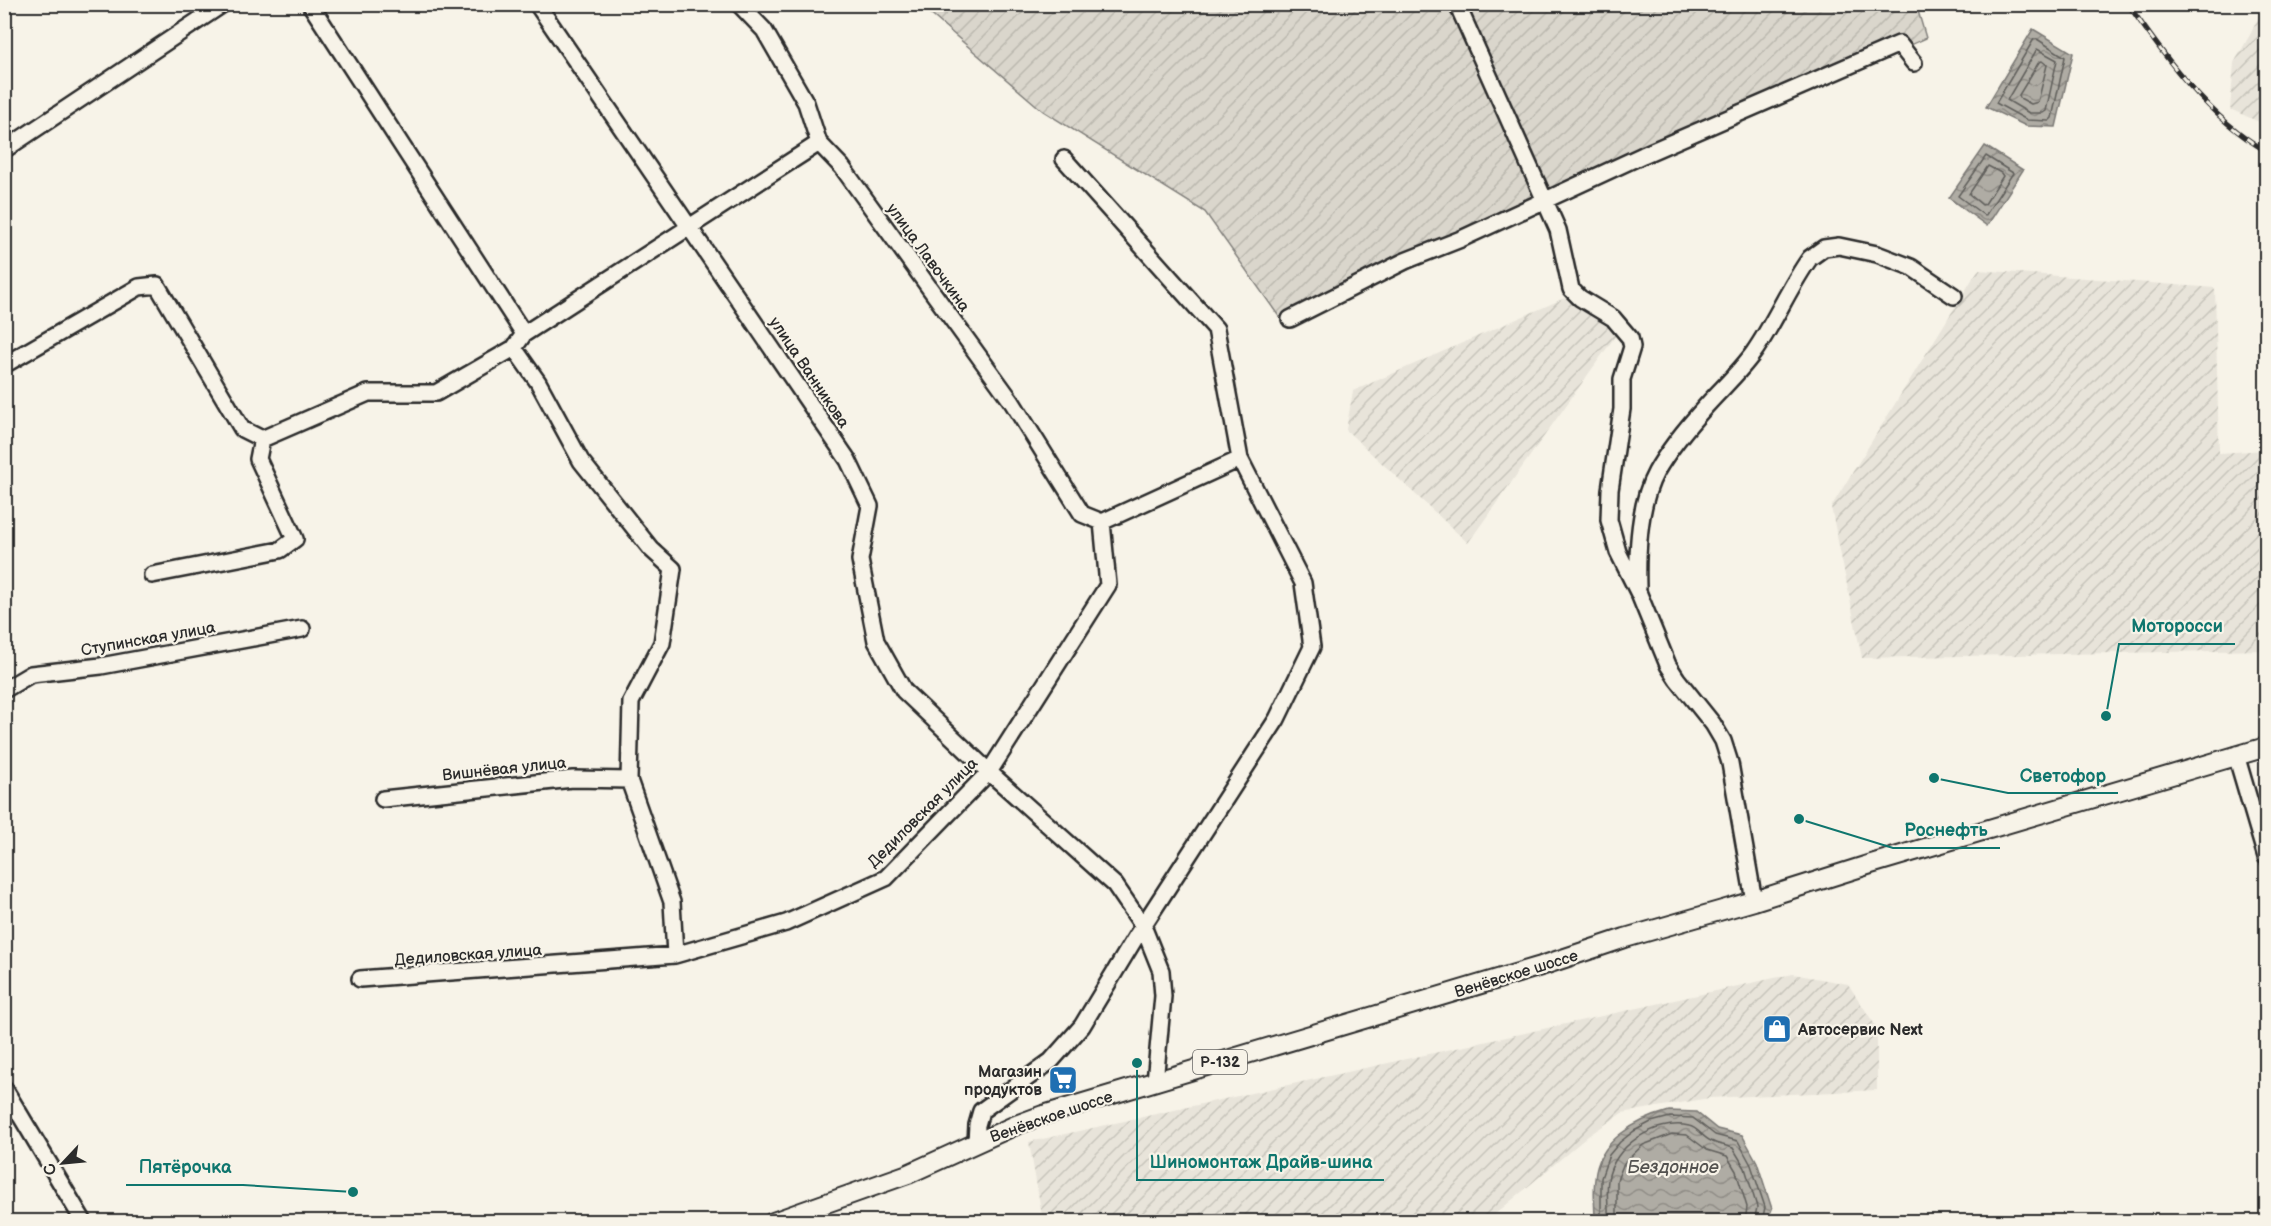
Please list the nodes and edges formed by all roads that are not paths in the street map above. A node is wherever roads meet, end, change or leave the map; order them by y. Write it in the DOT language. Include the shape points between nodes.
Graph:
graph roads {
  1 [pos="223,4"];
  2 [pos="310,4"];
  3 [pos="537,4"];
  4 [pos="739,4"];
  5 [pos="1457,4"];
  6 [pos="1914,63"];
  7 [pos="819,143"];
  8 [pos="4,150"];
  9 [pos="1064,159"];
  10 [pos="1546,200"];
  11 [pos="689,228"];
  12 [pos="1954,296"];
  13 [pos="1290,320"];
  14 [pos="525,334"];
  15 [pos="514,348"];
  16 [pos="4,365"];
  17 [pos="262,439"];
  18 [pos="1240,459"];
  19 [pos="1102,522"];
  20 [pos="152,575"];
  21 [pos="1639,594"];
  22 [pos="302,629"];
  23 [pos="4,690"];
  24 [pos="2266,747"];
  25 [pos="2236,755"];
  26 [pos="989,772"];
  27 [pos="628,780"];
  28 [pos="383,799"];
  29 [pos="2266,857"];
  30 [pos="1754,901"];
  31 [pos="1143,926"];
  32 [pos="675,955"];
  33 [pos="360,980"];
  34 [pos="1155,1082"];
  35 [pos="4,1088"];
  36 [pos="976,1142"];
  37 [pos="84,1221"];
  38 [pos="772,1221"];
  1 -- 8 [label="street"];
  2 -- 14 [label="street"];
  3 -- 11 [label="street, улица Ванникова"];
  4 -- 7 [label="street, улица Лавочкина" via="764,30 806,103"];
  5 -- 10 [label="street"];
  6 -- 10 [label="street" via="1899,44"];
  7 -- 11 [label="street"];
  7 -- 19 [label="street, улица Лавочкина" via="842,167 1012,402 1082,514"];
  9 -- 18 [label="street" via="1216,328"];
  10 -- 13 [label="street" via="1405,261"];
  10 -- 21 [label="street" via="1558,230 1572,289 1613,318 1630,338 1632,347 1622,380 1609,520 1618,552"];
  11 -- 14 [label="street"];
  11 -- 26 [label="street, улица Ванникова" via="848,460 870,506 860,560 876,641 904,691"];
  12 -- 21 [label="street" via="1911,267 1877,255 1839,246 1824,248 1810,258 1754,352 1704,408 1656,473 1643,520"];
  14 -- 15 [label="street"];
  15 -- 17 [label="street" via="436,393 368,393"];
  15 -- 27 [label="street" via="538,382 581,462 651,549 673,569 662,643 631,702"];
  16 -- 17 [label="street" via="140,287 158,285 242,429"];
  17 -- 20 [label="street" via="258,459 295,538 280,550"];
  18 -- 19 [label="street"];
  18 -- 31 [label="street" via="1303,583 1312,647 1277,719"];
  19 -- 26 [label="street, Дедиловская улица" via="1108,585"];
  21 -- 30 [label="street" via="1668,664 1724,741"];
  22 -- 23 [label="street, Ступинская улица" via="101,666 31,674"];
  24 -- 25 [label="main road, Венёвское шоссе / Р-132"];
  25 -- 29 [label="street"];
  25 -- 30 [label="main road, Венёвское шоссе / Р-132"];
  26 -- 31 [label="street, улица Ванникова" via="1115,885"];
  26 -- 32 [label="street, Дедиловская улица" via="886,878 786,922"];
  27 -- 28 [label="street, Вишнёвая улица" via="573,779"];
  27 -- 32 [label="street" via="672,902"];
  30 -- 34 [label="main road, Венёвское шоссе / Р-132"];
  31 -- 34 [label="street, улица Ванникова" via="1161,971 1164,996"];
  31 -- 36 [label="street" via="1082,1026 1051,1061 981,1112"];
  32 -- 33 [label="street, Дедиловская улица"];
  34 -- 36 [label="main road, Венёвское шоссе / Р-132" via="1042,1115"];
  35 -- 37 [label="street"];
  36 -- 38 [label="main road, Венёвское шоссе / Р-132" via="908,1174"];
}
